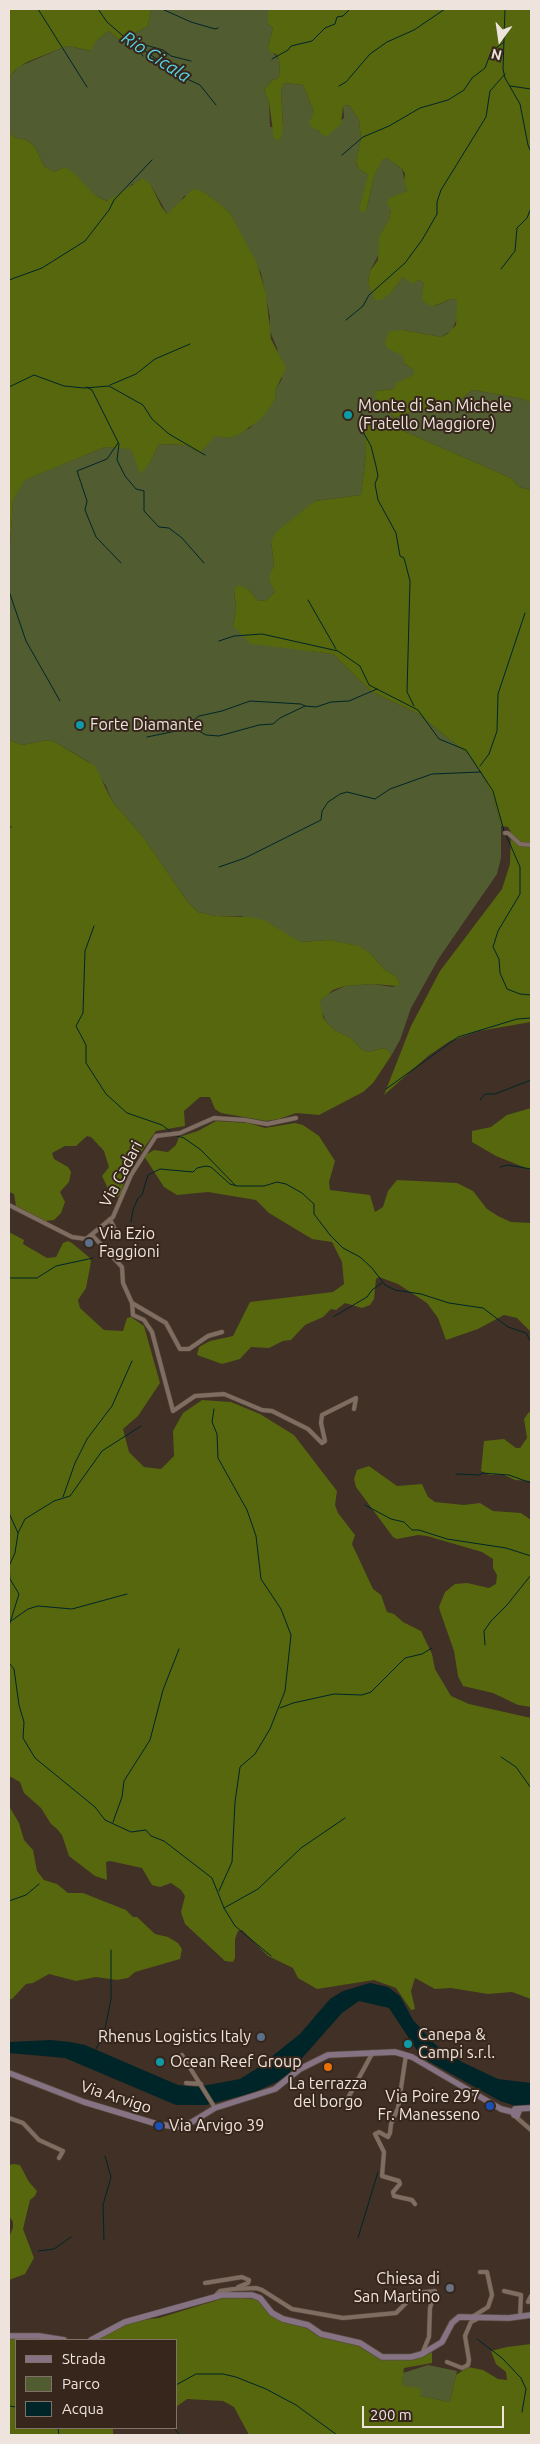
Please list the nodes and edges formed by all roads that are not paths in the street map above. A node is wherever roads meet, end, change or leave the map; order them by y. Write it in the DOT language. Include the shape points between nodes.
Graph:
graph roads {
  1 [pos="505,834"];
  2 [pos="531,845"];
  3 [pos="296,1118"];
  4 [pos="9,1205"];
  5 [pos="110,1219"];
  6 [pos="92,1236"];
  7 [pos="119,1238"];
  8 [pos="132,1303"];
  9 [pos="222,1332"];
  10 [pos="354,1409"];
  11 [pos="374,2051"];
  12 [pos="182,2055"];
  13 [pos="406,2055"];
  14 [pos="9,2073"];
  15 [pos="186,2083"];
  16 [pos="200,2084"];
  17 [pos="348,2098"];
  18 [pos="215,2107"];
  19 [pos="521,2111"];
  20 [pos="9,2118"];
  21 [pos="531,2130"];
  22 [pos="60,2158"];
  23 [pos="415,2204"];
  24 [pos="480,2272"];
  25 [pos="204,2283"];
  26 [pos="234,2289"];
  27 [pos="504,2291"];
  28 [pos="531,2296"];
  29 [pos="213,2298"];
  30 [pos="528,2302"];
  31 [pos="531,2315"];
  32 [pos="475,2317"];
  33 [pos="520,2317"];
  34 [pos="9,2336"];
  35 [pos="58,2339"];
  36 [pos="93,2339"];
  37 [pos="422,2354"];
  38 [pos="447,2362"];
  1 -- 2 [label="street" via="520,844"];
  3 -- 5 [label="street, Via Cadari" via="267,1124 214,1118 180,1133 156,1136 131,1175"];
  4 -- 6 [label="street" via="72,1236 82,1239"];
  5 -- 6 [label="street, Via Cadari"];
  5 -- 7 [label="street, Via Cadari"];
  6 -- 8 [label="street" via="122,1267 123,1282"];
  8 -- 9 [label="street" via="163,1321 182,1350"];
  8 -- 10 [label="street" via="133,1315 144,1320 152,1332 171,1411 195,1396 224,1394 272,1411 308,1429 324,1443 322,1416 356,1398"];
  11 -- 13 [label="main road, Via Arvigo"];
  11 -- 17 [label="street"];
  11 -- 18 [label="main road, Via Arvigo" via="318,2058 275,2089"];
  12 -- 16 [label="street"];
  13 -- 19 [label="main road" via="494,2105"];
  13 -- 23 [label="street" via="398,2108 390,2133 388,2137 379,2132 375,2134 385,2159 382,2176 399,2181 394,2196 412,2200"];
  14 -- 18 [label="main road, Via Arvigo" via="84,2102 171,2127 188,2124"];
  15 -- 16 [label="street"];
  16 -- 18 [label="street"];
  19 -- 21 [label="street"];
  20 -- 22 [label="street" via="23,2123 39,2140 63,2151"];
  24 -- 32 [label="street" via="487,2272 492,2295 488,2307"];
  25 -- 26 [label="street" via="242,2277 250,2280"];
  26 -- 29 [label="street" via="220,2291"];
  26 -- 37 [label="street" via="262,2290 292,2309 343,2318 396,2313 416,2293 435,2291 430,2308 429,2337"];
  27 -- 33 [label="street" via="521,2295"];
  28 -- 30 [label="street"];
  29 -- 36 [label="main road" via="125,2322"];
  29 -- 37 [label="main road" via="252,2295 260,2298 272,2313 283,2319 308,2325 321,2334 360,2343 382,2358"];
  31 -- 33 [label="main road"];
  32 -- 33 [label="main road"];
  32 -- 37 [label="main road" via="459,2317 453,2321 442,2342"];
  32 -- 38 [label="street" via="466,2330 468,2365 462,2368"];
  34 -- 35 [label="main road"];
}
